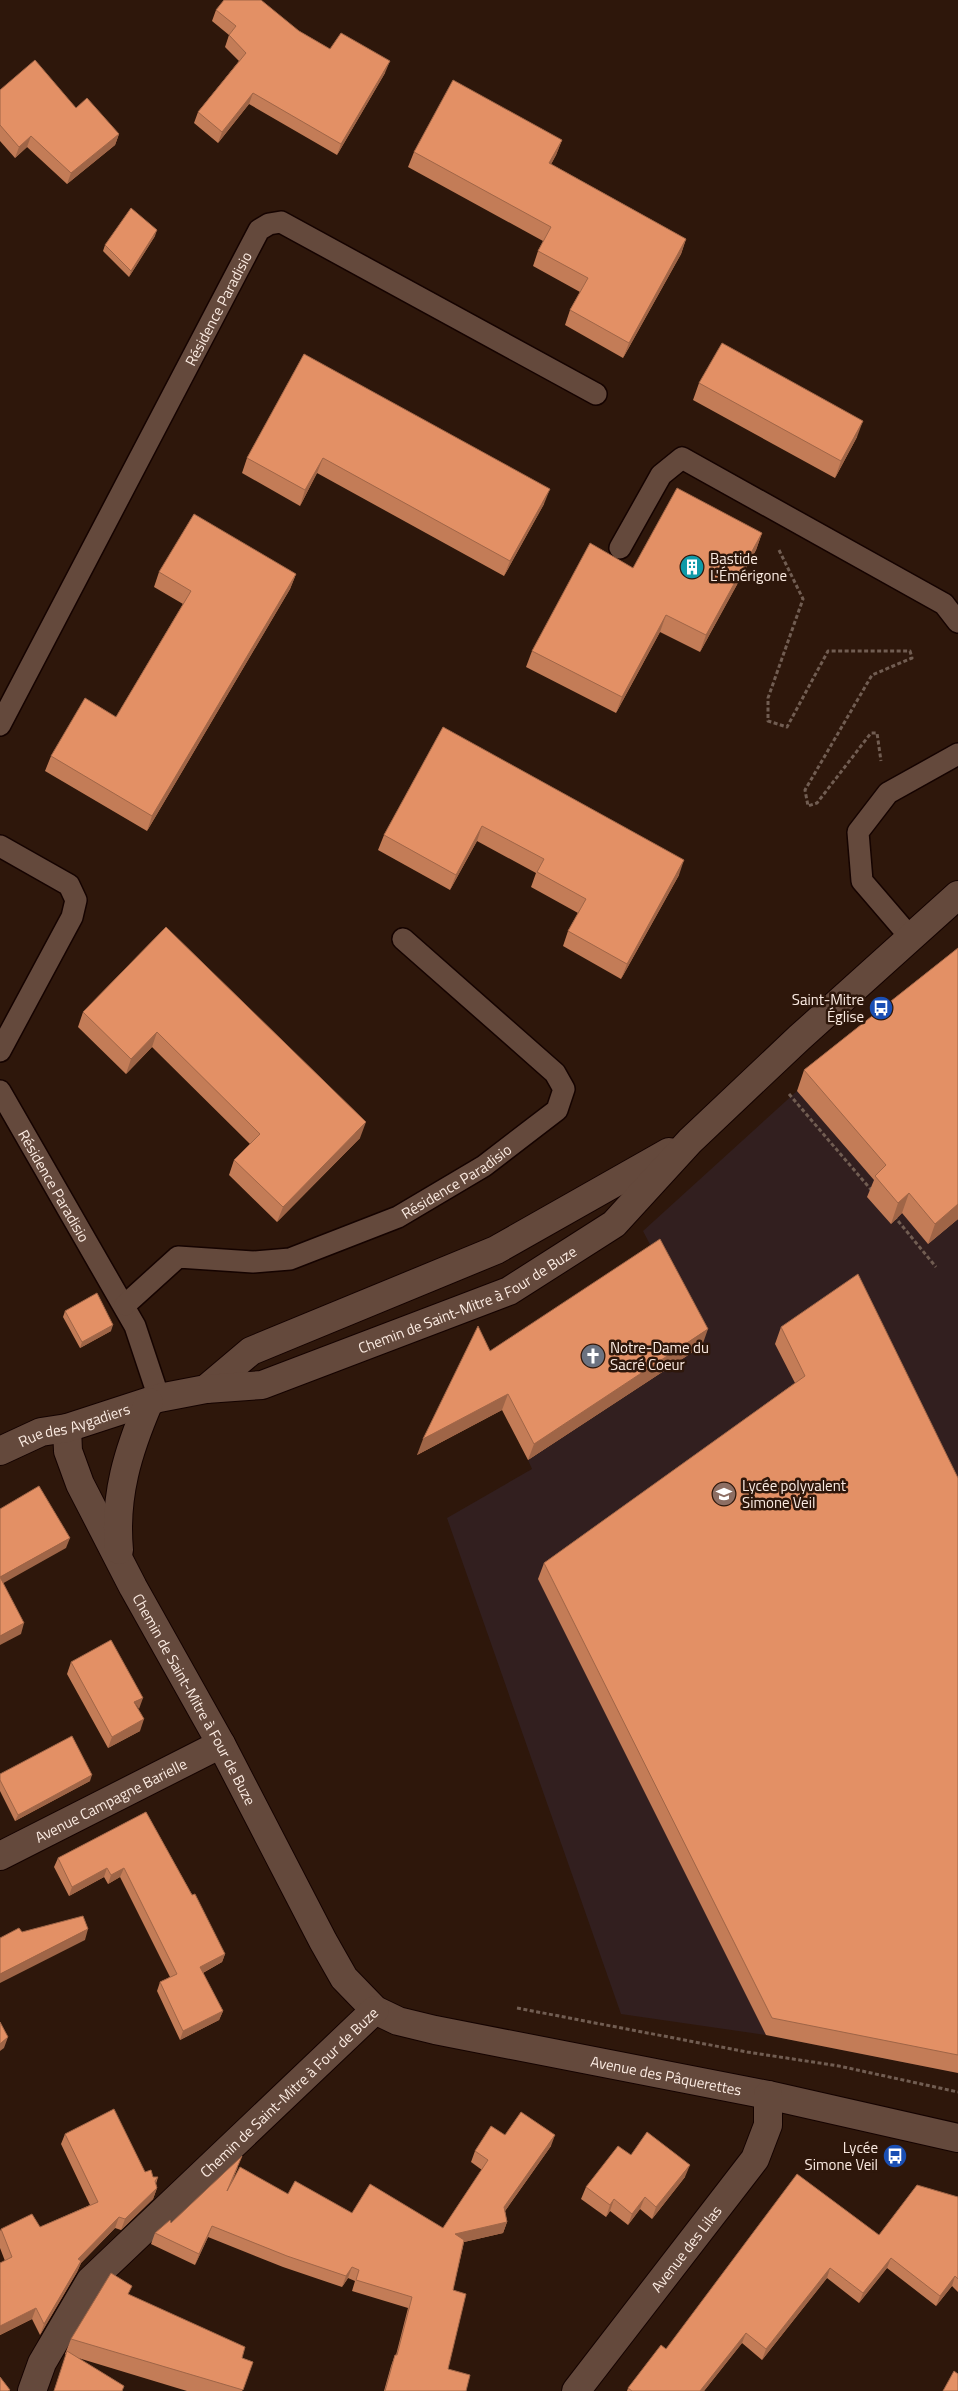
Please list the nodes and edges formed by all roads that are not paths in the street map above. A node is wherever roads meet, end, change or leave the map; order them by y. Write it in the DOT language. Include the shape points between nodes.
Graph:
graph roads {
  1 [pos="596,394"];
  2 [pos="620,548"];
  3 [pos="958,622"];
  4 [pos="0,725"];
  5 [pos="958,754"];
  6 [pos="0,846"];
  7 [pos="958,895"];
  8 [pos="911,938"];
  9 [pos="403,940"];
  10 [pos="0,1051"];
  11 [pos="0,1091"];
  12 [pos="690,1141"];
  13 [pos="125,1305"];
  14 [pos="206,1389"];
  15 [pos="154,1400"];
  16 [pos="67,1428"];
  17 [pos="0,1451"];
  18 [pos="120,1560"];
  19 [pos="221,1744"];
  20 [pos="0,1856"];
  21 [pos="375,2010"];
  22 [pos="768,2096"];
  23 [pos="958,2138"];
  24 [pos="32,2391"];
  25 [pos="576,2391"];
  1 -- 4 [label="lane, Résidence Paradisio" via="281,222 269,224 259,230"];
  2 -- 3 [label="lane" via="661,475 682,458 944,604"];
  5 -- 8 [label="lane" via="888,793 858,832 862,881"];
  6 -- 10 [label="lane" via="69,885 76,900 72,917"];
  7 -- 8 [label="street, Chemin de Saint-Mitre à Four de Buze"];
  8 -- 12 [label="street, Chemin de Saint-Mitre à Four de Buze" via="798,1038"];
  9 -- 13 [label="lane, Résidence Paradisio" via="555,1073 564,1089 558,1110 484,1166 398,1216 290,1259 253,1262 178,1257"];
  11 -- 13 [label="lane, Résidence Paradisio"];
  12 -- 14 [label="street, Chemin de Saint-Mitre à Four de Buze" via="496,1250 252,1351"];
  12 -- 14 [label="street, Chemin de Saint-Mitre à Four de Buze" via="614,1224 509,1291 262,1385"];
  13 -- 15 [label="lane, Résidence Paradisio" via="135,1326"];
  14 -- 15 [label="street, Chemin de Saint-Mitre à Four de Buze"];
  15 -- 16 [label="street, Rue des Aygadiers"];
  15 -- 18 [label="street, Chemin de Saint-Mitre à Four de Buze" via="136,1431 119,1493 116,1522"];
  16 -- 17 [label="street, Rue des Aygadiers" via="42,1432"];
  16 -- 18 [label="street, Chemin de Saint-Mitre à Four de Buze" via="68,1451 80,1484"];
  18 -- 19 [label="street, Chemin de Saint-Mitre à Four de Buze"];
  19 -- 20 [label="street, Avenue Campagne Barielle"];
  19 -- 21 [label="street, Chemin de Saint-Mitre à Four de Buze" via="323,1942 344,1978"];
  21 -- 22 [label="street, Avenue des Pâquerettes" via="435,2030"];
  21 -- 24 [label="street, Chemin de Saint-Mitre à Four de Buze" via="90,2281 42,2363"];
  22 -- 23 [label="street, Avenue des Pâquerettes"];
  22 -- 25 [label="street, Avenue des Lilas" via="768,2125 755,2160"];
}
